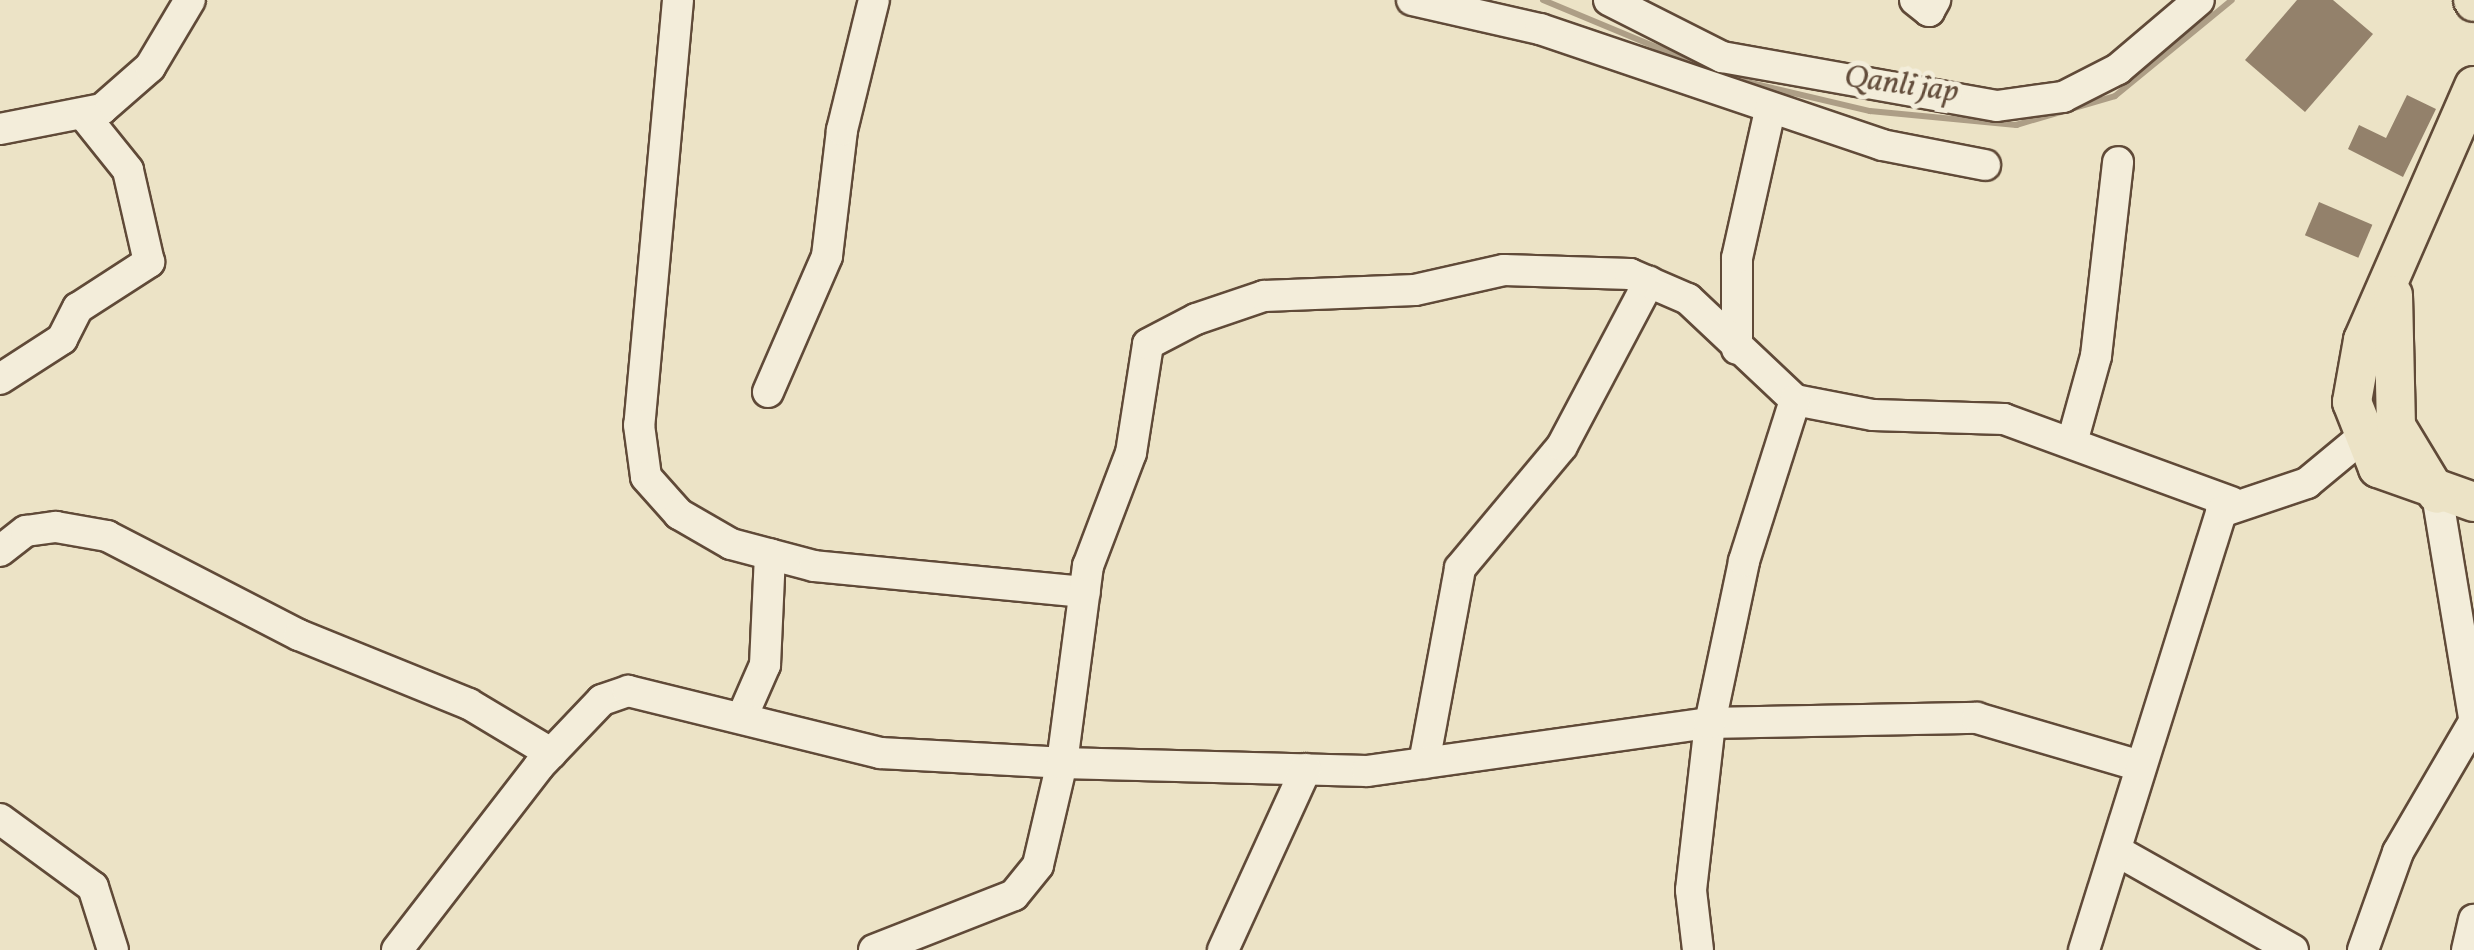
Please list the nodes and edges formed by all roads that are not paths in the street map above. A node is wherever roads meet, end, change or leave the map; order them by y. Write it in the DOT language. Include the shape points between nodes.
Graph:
graph roads {
  1 [pos="190,0"];
  2 [pos="678,0"];
  3 [pos="874,0"];
  4 [pos="1412,0"];
  5 [pos="1609,0"];
  6 [pos="1915,0"];
  7 [pos="1935,0"];
  8 [pos="2198,0"];
  9 [pos="2474,86"];
  10 [pos="1770,110"];
  11 [pos="83,114"];
  12 [pos="0,129"];
  13 [pos="2118,162"];
  14 [pos="1985,165"];
  15 [pos="2396,265"];
  16 [pos="1648,282"];
  17 [pos="1737,349"];
  18 [pos="0,379"];
  19 [pos="768,392"];
  20 [pos="1795,400"];
  21 [pos="2073,438"];
  22 [pos="2360,438"];
  23 [pos="2437,494"];
  24 [pos="2231,502"];
  25 [pos="2474,502"];
  26 [pos="0,551"];
  27 [pos="770,554"];
  28 [pos="1085,592"];
  29 [pos="743,714"];
  30 [pos="2474,720"];
  31 [pos="1710,723"];
  32 [pos="551,753"];
  33 [pos="1062,763"];
  34 [pos="1424,763"];
  35 [pos="2140,766"];
  36 [pos="1306,769"];
  37 [pos="0,820"];
  38 [pos="2116,851"];
  39 [pos="2474,920"];
  40 [pos="114,950"];
  41 [pos="397,950"];
  42 [pos="874,950"];
  43 [pos="1223,950"];
  44 [pos="1698,950"];
  45 [pos="2084,950"];
  46 [pos="2293,950"];
  47 [pos="2363,950"];
  48 [pos="2466,950"];
  1 -- 11 [label="street" via="150,67"];
  2 -- 27 [label="street" via="639,425 646,477 678,514"];
  3 -- 19 [label="street" via="842,130 827,256"];
  4 -- 10 [label="street" via="1540,29"];
  5 -- 8 [label="street" via="1722,57 1997,106 2063,97 2118,69"];
  6 -- 7 [label="street" via="1929,11"];
  9 -- 15 [label="main road"];
  10 -- 14 [label="street"];
  10 -- 17 [label="street" via="1736,258"];
  11 -- 12 [label="street"];
  11 -- 18 [label="street" via="128,170 148,262 78,308 62,339"];
  13 -- 21 [label="street" via="2096,356"];
  15 -- 22 [label="main road" via="2356,366"];
  15 -- 23 [label="main road" via="2396,426"];
  16 -- 17 [label="street" via="1688,299"];
  16 -- 28 [label="street" via="1504,270 1415,290 1264,296 1148,344 1131,454"];
  16 -- 34 [label="street" via="1562,446 1460,568"];
  17 -- 20 [label="street"];
  20 -- 21 [label="street" via="1873,415 2004,419"];
  20 -- 31 [label="street" via="1744,561"];
  21 -- 24 [label="street"];
  22 -- 23 [label="main road" via="2387,476"];
  22 -- 24 [label="street" via="2307,483"];
  23 -- 25 [label="main road"];
  23 -- 30 [label="street"];
  24 -- 35 [label="street" via="2204,546"];
  26 -- 32 [label="street" via="26,532 56,527 108,536 300,635 470,704"];
  27 -- 28 [label="street"];
  27 -- 29 [label="street" via="765,666"];
  28 -- 33 [label="street"];
  29 -- 32 [label="street" via="628,692 602,700"];
  29 -- 33 [label="street" via="880,753"];
  30 -- 47 [label="street" via="2398,852"];
  31 -- 34 [label="street"];
  31 -- 35 [label="street" via="1976,718"];
  31 -- 44 [label="street" via="1691,890"];
  32 -- 41 [label="street"];
  33 -- 36 [label="street"];
  33 -- 42 [label="street" via="1038,865 1014,895"];
  34 -- 36 [label="street"];
  35 -- 38 [label="street"];
  36 -- 43 [label="street"];
  37 -- 40 [label="street" via="92,887"];
  38 -- 45 [label="street"];
  38 -- 46 [label="street"];
  39 -- 48 [label="street"];
}
